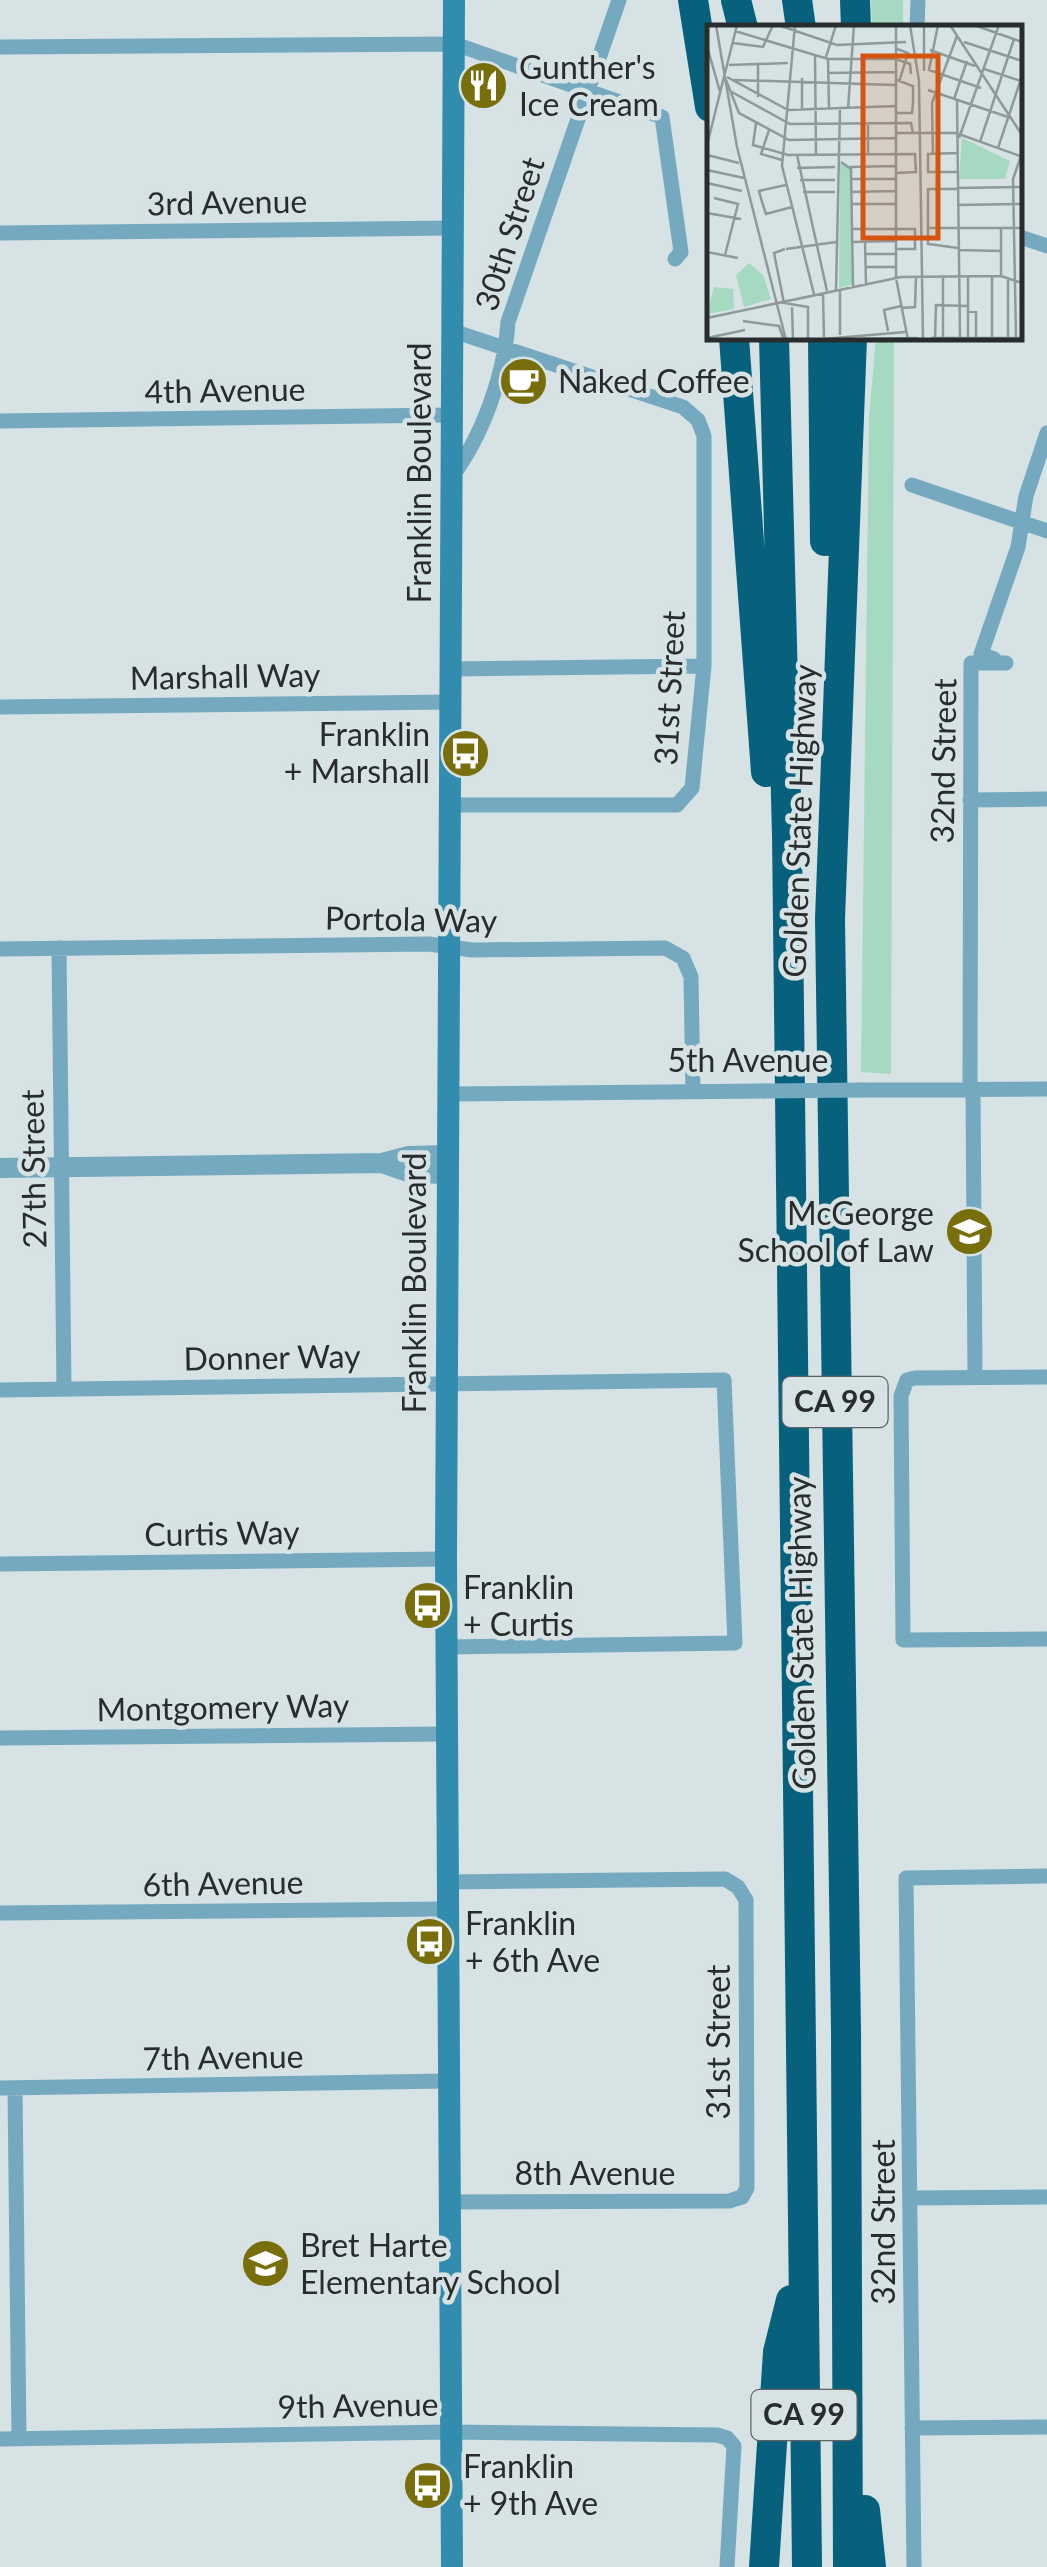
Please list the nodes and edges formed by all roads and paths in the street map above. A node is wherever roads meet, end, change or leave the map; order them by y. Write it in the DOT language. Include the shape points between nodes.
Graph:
graph roads {
  1 [pos="454,0"];
  2 [pos="620,0"];
  3 [pos="693,0"];
  4 [pos="736,0"];
  5 [pos="800,0"];
  6 [pos="855,0"];
  7 [pos="918,0"];
  8 [pos="745,25"];
  9 [pos="802,25"];
  10 [pos="856,25"];
  11 [pos="917,25"];
  12 [pos="455,44"];
  13 [pos="0,48"];
  14 [pos="586,89"];
  15 [pos="707,89"];
  16 [pos="454,228"];
  17 [pos="0,234"];
  18 [pos="1022,238"];
  19 [pos="1047,246"];
  20 [pos="675,260"];
  21 [pos="453,331"];
  22 [pos="734,340"];
  23 [pos="774,340"];
  24 [pos="823,340"];
  25 [pos="852,340"];
  26 [pos="506,348"];
  27 [pos="450,415"];
  28 [pos="0,421"];
  29 [pos="1047,433"];
  30 [pos="449,480"];
  31 [pos="912,485"];
  32 [pos="1022,522"];
  33 [pos="1047,531"];
  34 [pos="704,666"];
  35 [pos="451,669"];
  36 [pos="451,702"];
  37 [pos="0,707"];
  38 [pos="1047,799"];
  39 [pos="970,800"];
  40 [pos="448,804"];
  41 [pos="830,919"];
  42 [pos="448,946"];
  43 [pos="59,948"];
  44 [pos="0,949"];
  45 [pos="788,1029"];
  46 [pos="1047,1089"];
  47 [pos="972,1090"];
  48 [pos="693,1092"];
  49 [pos="449,1094"];
  50 [pos="448,1164"];
  51 [pos="0,1168"];
  52 [pos="59,1168"];
  53 [pos="1047,1376"];
  54 [pos="975,1377"];
  55 [pos="446,1383"];
  56 [pos="0,1390"];
  57 [pos="64,1390"];
  58 [pos="446,1559"];
  59 [pos="0,1564"];
  60 [pos="1047,1640"];
  61 [pos="446,1646"];
  62 [pos="446,1734"];
  63 [pos="0,1738"];
  64 [pos="1047,1876"];
  65 [pos="447,1882"];
  66 [pos="447,1909"];
  67 [pos="0,1913"];
  68 [pos="448,2081"];
  69 [pos="7,2088"];
  70 [pos="742,2196"];
  71 [pos="1047,2197"];
  72 [pos="911,2198"];
  73 [pos="448,2202"];
  74 [pos="800,2264"];
  75 [pos="846,2322"];
  76 [pos="1047,2427"];
  77 [pos="912,2428"];
  78 [pos="450,2432"];
  79 [pos="0,2439"];
  80 [pos="19,2439"];
  81 [pos="452,2567"];
  82 [pos="727,2567"];
  83 [pos="764,2567"];
  84 [pos="808,2567"];
  85 [pos="848,2567"];
  86 [pos="871,2567"];
  87 [pos="914,2567"];
  1 -- 12 [label="main road, Franklin Boulevard"];
  2 -- 14 [label="street, 30th Street"];
  3 -- 15 [label="highway"];
  4 -- 8 [label="highway"];
  5 -- 9 [label="highway"];
  6 -- 10 [label="highway"];
  7 -- 11 [label="street"];
  12 -- 13 [label="street"];
  12 -- 14 [label="street"];
  12 -- 16 [label="main road, Franklin Boulevard"];
  14 -- 20 [label="street" via="662,116 681,252"];
  14 -- 26 [label="street, 30th Street" via="508,322"];
  16 -- 17 [label="street, 3rd Avenue"];
  16 -- 21 [label="main road, Franklin Boulevard"];
  18 -- 19 [label="street"];
  21 -- 26 [label="street"];
  21 -- 27 [label="main road, Franklin Boulevard"];
  22 -- 45 [label="highway"];
  23 -- 45 [label="highway, Golden State Highway / CA 99"];
  24 -- 41 [label="highway"];
  25 -- 41 [label="highway, Golden State Highway"];
  26 -- 30 [label="street, 30th Street" via="470,453"];
  26 -- 34 [label="street, 31st Street" via="683,407 698,420 704,436"];
  27 -- 28 [label="street, 4th Avenue"];
  27 -- 30 [label="main road, Franklin Boulevard"];
  29 -- 32 [label="street, 32nd Street"];
  30 -- 35 [label="main road, Franklin Boulevard"];
  31 -- 32 [label="street"];
  32 -- 33 [label="street"];
  32 -- 39 [label="street, 32nd Street" via="981,654 1006,662 971,663"];
  34 -- 35 [label="street"];
  34 -- 40 [label="street, 31st Street" via="692,788 677,805"];
  35 -- 36 [label="main road, Franklin Boulevard"];
  36 -- 37 [label="street, Marshall Way"];
  36 -- 40 [label="main road, Franklin Boulevard"];
  38 -- 39 [label="street"];
  39 -- 47 [label="street, 32nd Street"];
  40 -- 42 [label="main road, Franklin Boulevard"];
  41 -- 75 [label="highway, Golden State Highway / CA 99"];
  42 -- 43 [label="street, Portola Way"];
  42 -- 48 [label="street, Portola Way" via="665,948 683,958 691,976"];
  42 -- 49 [label="main road, Franklin Boulevard"];
  43 -- 44 [label="street, Portola Way"];
  43 -- 52 [label="street, 27th Street"];
  45 -- 74 [label="highway, Golden State Highway / CA 99"];
  46 -- 47 [label="street, 5th Avenue"];
  47 -- 48 [label="street, 5th Avenue, bridge"];
  47 -- 54 [label="street, 32nd Street"];
  48 -- 49 [label="street, 5th Avenue"];
  49 -- 50 [label="main road, Franklin Boulevard"];
  50 -- 52 [label="street" via="409,1156 382,1163"];
  50 -- 55 [label="main road, Franklin Boulevard"];
  51 -- 52 [label="street"];
  52 -- 57 [label="street, 27th Street"];
  53 -- 54 [label="street"];
  54 -- 60 [label="street" via="907,1380 901,1396 903,1640"];
  55 -- 57 [label="street, Donner Way"];
  55 -- 58 [label="main road, Franklin Boulevard"];
  55 -- 61 [label="street, Donner Way" via="724,1380 734,1643"];
  56 -- 57 [label="street, Donner Way"];
  58 -- 59 [label="street, Curtis Way"];
  58 -- 61 [label="main road, Franklin Boulevard"];
  61 -- 62 [label="main road, Franklin Boulevard"];
  62 -- 63 [label="street, Montgomery Way"];
  62 -- 65 [label="main road, Franklin Boulevard"];
  64 -- 72 [label="street, 32nd Street" via="906,1878"];
  65 -- 66 [label="main road, Franklin Boulevard"];
  65 -- 70 [label="street, 31st Street" via="724,1879 738,1887 746,1900"];
  66 -- 67 [label="street, 6th Avenue"];
  66 -- 68 [label="main road, Franklin Boulevard"];
  68 -- 69 [label="street, 7th Avenue"];
  68 -- 73 [label="main road, Franklin Boulevard"];
  69 -- 80 [label="street"];
  70 -- 73 [label="street, 8th Avenue"];
  71 -- 72 [label="street"];
  72 -- 77 [label="street, 32nd Street"];
  73 -- 78 [label="main road, Franklin Boulevard"];
  74 -- 83 [label="highway" via="778,2352"];
  74 -- 84 [label="highway, Golden State Highway / CA 99"];
  75 -- 85 [label="highway, Golden State Highway / CA 99"];
  75 -- 86 [label="highway"];
  76 -- 77 [label="street"];
  77 -- 87 [label="street, 32nd Street"];
  78 -- 80 [label="street, 9th Avenue"];
  78 -- 81 [label="main road, Franklin Boulevard"];
  78 -- 82 [label="street, 9th Avenue" via="728,2438 734,2446"];
  79 -- 80 [label="street, 9th Avenue"];
}
